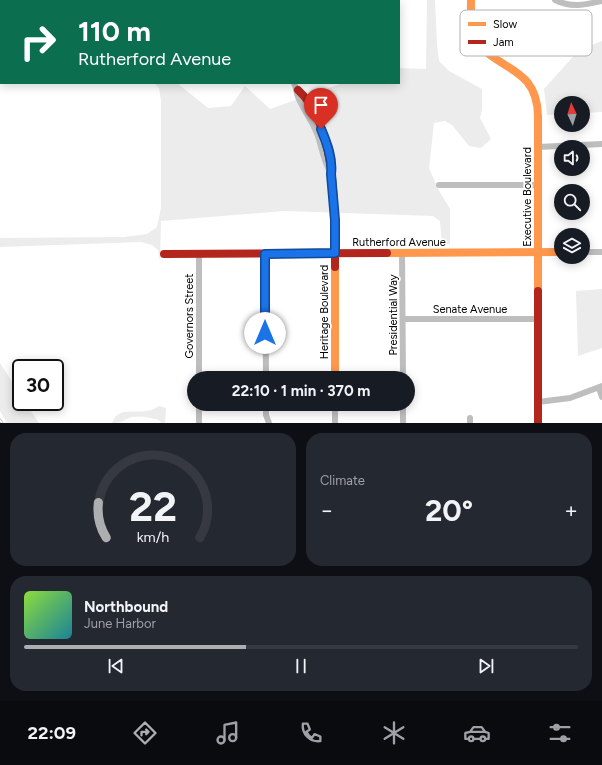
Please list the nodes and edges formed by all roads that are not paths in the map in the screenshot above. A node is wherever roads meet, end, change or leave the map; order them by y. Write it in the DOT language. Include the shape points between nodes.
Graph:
graph roads {
  1 [pos="555,0"];
  2 [pos="602,2"];
  3 [pos="493,56"];
  4 [pos="296,87"];
  5 [pos="602,144"];
  6 [pos="538,147"];
  7 [pos="440,185"];
  8 [pos="538,185"];
  9 [pos="402,252"];
  10 [pos="538,252"];
  11 [pos="554,252"];
  12 [pos="590,252"];
  13 [pos="602,252"];
  14 [pos="335,253"];
  15 [pos="164,254"];
  16 [pos="198,254"];
  17 [pos="265,254"];
  18 [pos="538,318"];
  19 [pos="403,319"];
  20 [pos="199,371"];
  21 [pos="266,371"];
  22 [pos="335,371"];
  23 [pos="403,371"];
  24 [pos="600,387"];
  25 [pos="602,397"];
  26 [pos="538,402"];
  27 [pos="199,411"];
  28 [pos="266,411"];
  29 [pos="335,411"];
  30 [pos="403,411"];
  31 [pos="199,423"];
  32 [pos="269,423"];
  33 [pos="336,423"];
  34 [pos="403,423"];
  35 [pos="538,423"];
  1 -- 2 [label="street" via="575,6"];
  3 -- 6 [label="street, Executive Boulevard" via="526,77 535,93 538,106"];
  4 -- 14 [label="street, Heritage Boulevard" via="307,99 319,123 332,167"];
  5 -- 6 [label="street"];
  6 -- 8 [label="street, Executive Boulevard"];
  7 -- 8 [label="street"];
  8 -- 10 [label="street, Executive Boulevard"];
  9 -- 10 [label="street, Rutherford Avenue"];
  9 -- 14 [label="street, Rutherford Avenue"];
  9 -- 19 [label="street, Presidential Way"];
  10 -- 11 [label="street, Rutherford Avenue"];
  10 -- 18 [label="street, Executive Boulevard"];
  12 -- 13 [label="street"];
  14 -- 17 [label="street, Rutherford Avenue"];
  14 -- 22 [label="street, Heritage Boulevard"];
  15 -- 16 [label="street, Rutherford Avenue"];
  16 -- 17 [label="street, Rutherford Avenue"];
  16 -- 20 [label="street, Governors Street"];
  17 -- 21 [label="street"];
  18 -- 19 [label="street, Senate Avenue"];
  18 -- 26 [label="street, Executive Boulevard"];
  19 -- 23 [label="street, Presidential Way"];
  24 -- 25 [label="street"];
  24 -- 26 [label="street" via="570,398"];
  26 -- 35 [label="street, Executive Boulevard"];
  27 -- 31 [label="street"];
  28 -- 32 [label="street"];
  29 -- 33 [label="street"];
  30 -- 34 [label="street"];
}
